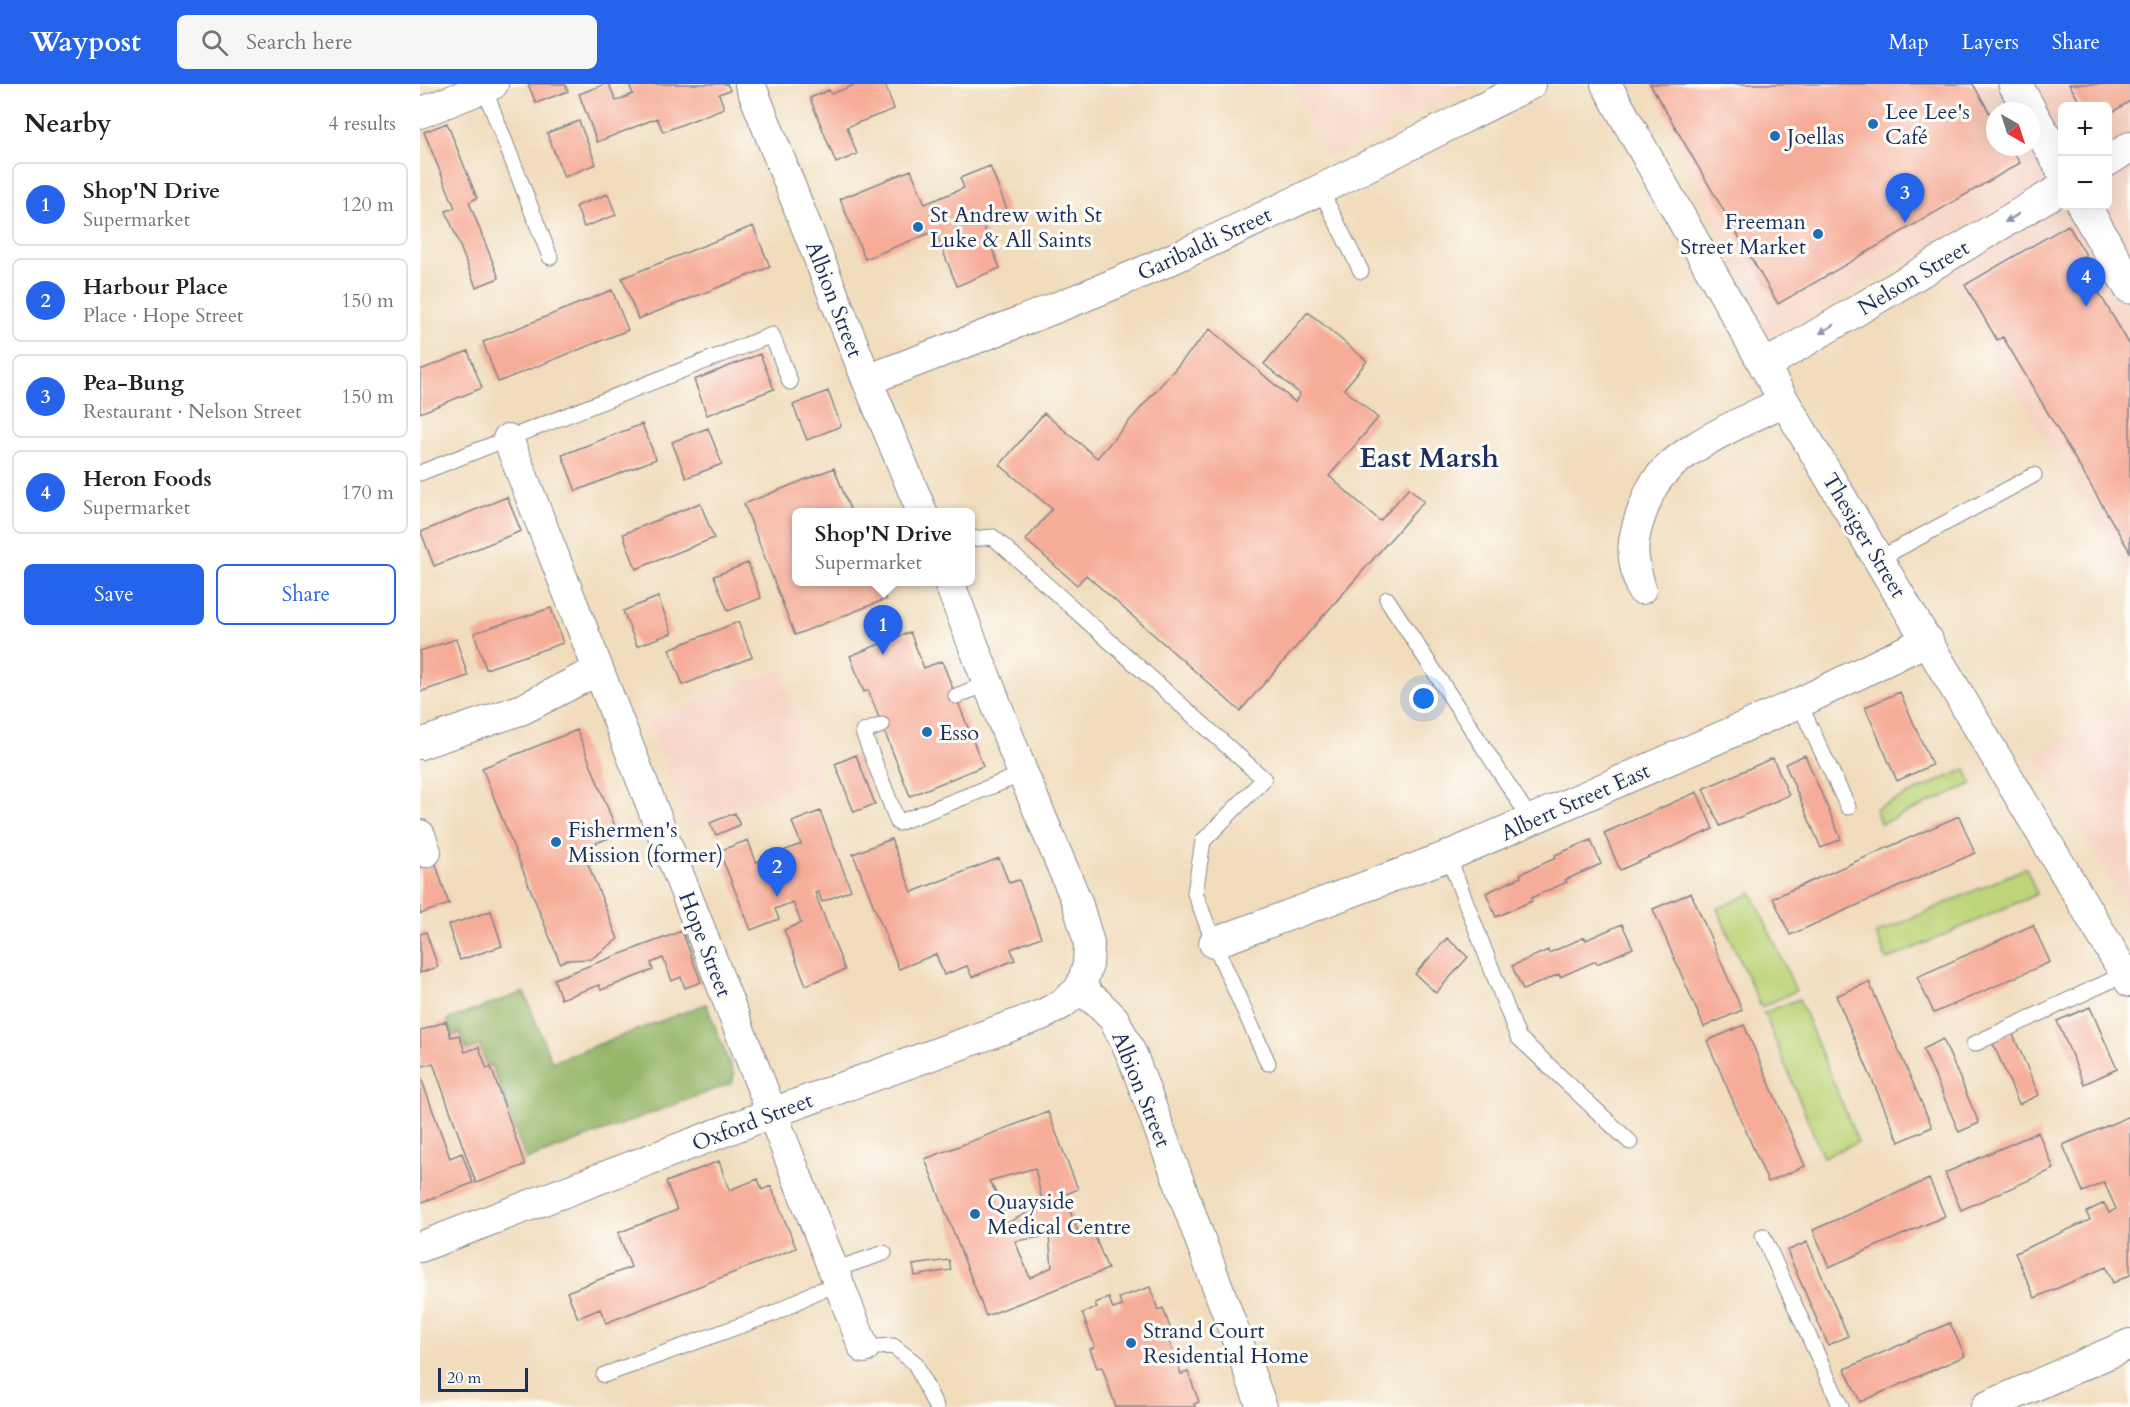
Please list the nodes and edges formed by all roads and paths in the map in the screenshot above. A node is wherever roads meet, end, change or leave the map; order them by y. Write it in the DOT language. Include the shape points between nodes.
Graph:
graph roads {
  1 [pos="750,84"];
  2 [pos="1531,84"];
  3 [pos="1606,84"];
  4 [pos="2015,84"];
  5 [pos="489,86"];
  6 [pos="2025,102"];
  7 [pos="420,113"];
  8 [pos="2040,128"];
  9 [pos="2130,147"];
  10 [pos="2112,158"];
  11 [pos="2058,161"];
  12 [pos="1320,189"];
  13 [pos="2058,190"];
  14 [pos="2086,210"];
  15 [pos="550,257"];
  16 [pos="1360,272"];
  17 [pos="2130,287"];
  18 [pos="1764,366"];
  19 [pos="867,380"];
  20 [pos="790,382"];
  21 [pos="1784,401"];
  22 [pos="508,439"];
  23 [pos="420,473"];
  24 [pos="2034,475"];
  25 [pos="920,508"];
  26 [pos="975,539"];
  27 [pos="1879,560"];
  28 [pos="950,586"];
  29 [pos="1641,589"];
  30 [pos="1388,599"];
  31 [pos="1928,640"];
  32 [pos="598,670"];
  33 [pos="987,684"];
  34 [pos="956,696"];
  35 [pos="1799,703"];
  36 [pos="882,725"];
  37 [pos="420,744"];
  38 [pos="1023,774"];
  39 [pos="1848,807"];
  40 [pos="1531,820"];
  41 [pos="1448,856"];
  42 [pos="1214,943"];
  43 [pos="2127,978"];
  44 [pos="1080,989"];
  45 [pos="1974,1044"];
  46 [pos="1268,1063"];
  47 [pos="772,1113"];
  48 [pos="1630,1142"];
  49 [pos="1763,1236"];
  50 [pos="420,1247"];
  51 [pos="884,1253"];
  52 [pos="836,1277"];
  53 [pos="2130,1344"];
  54 [pos="864,1348"];
  55 [pos="604,1375"];
  56 [pos="936,1407"];
  57 [pos="1262,1407"];
  58 [pos="1841,1407"];
  59 [pos="1986,1407"];
  1 -- 19 [label="street, Albion Street"];
  2 -- 12 [label="street, Garibaldi Street"];
  3 -- 18 [label="street, Thesiger Street"];
  4 -- 6 [label="main road"];
  5 -- 7 [label="street"];
  5 -- 15 [label="lane"];
  8 -- 11 [label="main road"];
  9 -- 10 [label="street"];
  12 -- 16 [label="lane"];
  12 -- 19 [label="street, Garibaldi Street" via="1081,298"];
  13 -- 18 [label="street, Nelson Street, one-way"];
  14 -- 17 [label="main road"];
  18 -- 21 [label="street, Thesiger Street"];
  19 -- 25 [label="street, Albion Street"];
  20 -- 22 [label="lane" via="772,335"];
  21 -- 27 [label="street, Thesiger Street"];
  21 -- 29 [label="street" via="1688,451 1652,487 1634,534 1634,564"];
  22 -- 23 [label="lane"];
  22 -- 32 [label="street, Hope Street"];
  24 -- 27 [label="lane"];
  26 -- 42 [label="lane" via="993,537 1264,779 1203,841 1196,893"];
  27 -- 31 [label="street, Thesiger Street"];
  28 -- 33 [label="street"];
  30 -- 40 [label="lane"];
  31 -- 35 [label="street, Albert Street East"];
  31 -- 43 [label="street, Thesiger Street"];
  32 -- 37 [label="street" via="523,709"];
  32 -- 47 [label="street, Hope Street"];
  33 -- 34 [label="lane"];
  33 -- 38 [label="street"];
  35 -- 39 [label="lane"];
  35 -- 40 [label="street, Albert Street East"];
  36 -- 38 [label="lane" via="863,732 898,823"];
  38 -- 44 [label="street" via="1077,902 1089,943 1088,965"];
  40 -- 41 [label="street, Albert Street East"];
  41 -- 42 [label="street, Albert Street East"];
  41 -- 48 [label="lane" via="1518,1037"];
  42 -- 46 [label="lane"];
  43 -- 45 [label="lane"];
  44 -- 47 [label="street, Oxford Street" via="1044,1014"];
  44 -- 57 [label="street, Albion Street" via="1114,1019 1132,1055"];
  47 -- 50 [label="street, Oxford Street"];
  47 -- 52 [label="street, Hope Street"];
  49 -- 58 [label="lane"];
  51 -- 52 [label="lane"];
  52 -- 54 [label="street, Hope Street"];
  52 -- 55 [label="lane" via="775,1313"];
  53 -- 59 [label="street"];
  54 -- 56 [label="lane" via="893,1346 915,1363"];
}
